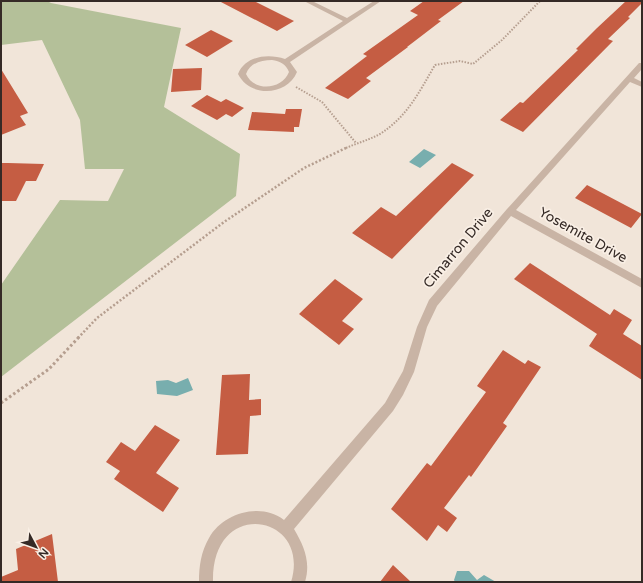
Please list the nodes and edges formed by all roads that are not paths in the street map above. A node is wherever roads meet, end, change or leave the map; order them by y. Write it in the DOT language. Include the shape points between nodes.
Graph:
graph roads {
  1 [pos="307,1"];
  2 [pos="378,1"];
  3 [pos="348,21"];
  4 [pos="286,61"];
  5 [pos="642,65"];
  6 [pos="629,80"];
  7 [pos="642,85"];
  8 [pos="510,211"];
  9 [pos="642,284"];
  10 [pos="286,528"];
  11 [pos="206,582"];
  12 [pos="298,582"];
  1 -- 3 [label="street"];
  2 -- 3 [label="street"];
  3 -- 4 [label="street"];
  4 -- 4 [label="street" via="294,72 293,76 288,82 275,88 261,88 249,84 242,74 246,66 255,60 268,58"];
  5 -- 6 [label="street, Cimarron Drive"];
  6 -- 7 [label="street"];
  6 -- 8 [label="street, Cimarron Drive"];
  8 -- 9 [label="street, Yosemite Drive"];
  8 -- 10 [label="street, Cimarron Drive" via="433,303 422,327 408,372 389,407"];
  10 -- 11 [label="street" via="265,517 241,519 230,525 221,533 210,551 205,571"];
  10 -- 12 [label="street" via="298,550"];
}
